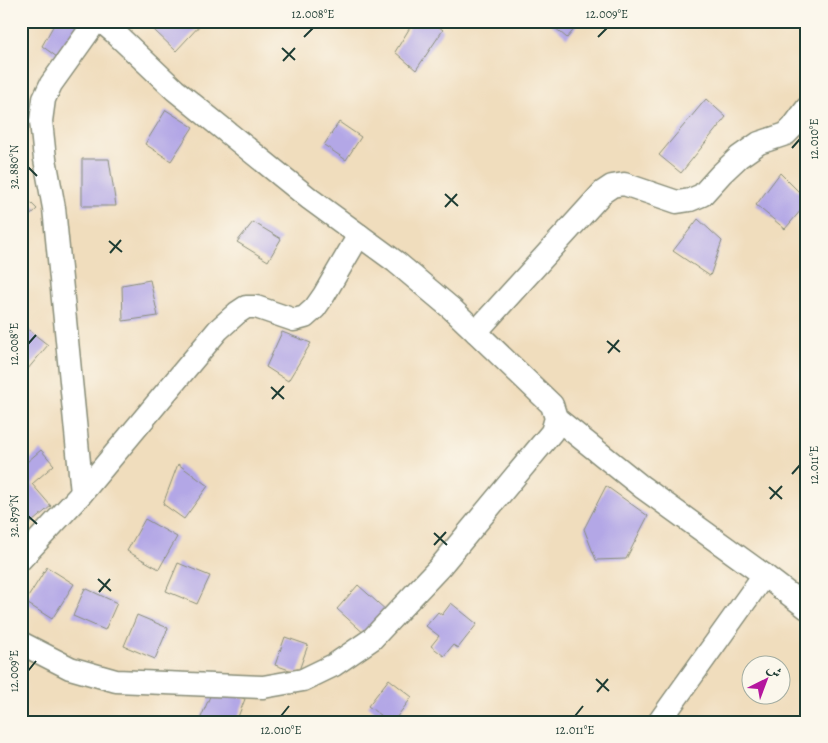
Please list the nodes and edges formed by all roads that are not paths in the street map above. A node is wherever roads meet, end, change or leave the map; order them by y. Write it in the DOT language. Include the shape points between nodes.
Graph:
graph roads {
  1 [pos="96,21"];
  2 [pos="101,21"];
  3 [pos="807,108"];
  4 [pos="359,235"];
  5 [pos="476,332"];
  6 [pos="556,418"];
  7 [pos="82,493"];
  8 [pos="21,559"];
  9 [pos="764,575"];
  10 [pos="807,608"];
  11 [pos="21,643"];
  12 [pos="660,722"];
  1 -- 7 [label="street" via="51,84 40,120 54,208"];
  2 -- 4 [label="street" via="183,96"];
  3 -- 5 [label="street" via="786,134 759,143 739,157 702,195 690,200 677,202 624,184 612,186"];
  4 -- 5 [label="street" via="396,262"];
  4 -- 7 [label="street" via="316,308 305,317 294,320 256,307 246,307 218,330"];
  5 -- 6 [label="street" via="552,405"];
  6 -- 9 [label="street" via="642,487"];
  6 -- 11 [label="street" via="552,432 445,560 372,639 334,665 303,680 263,687 116,681 70,668"];
  7 -- 8 [label="street"];
  9 -- 10 [label="street"];
  9 -- 12 [label="street"];
}
